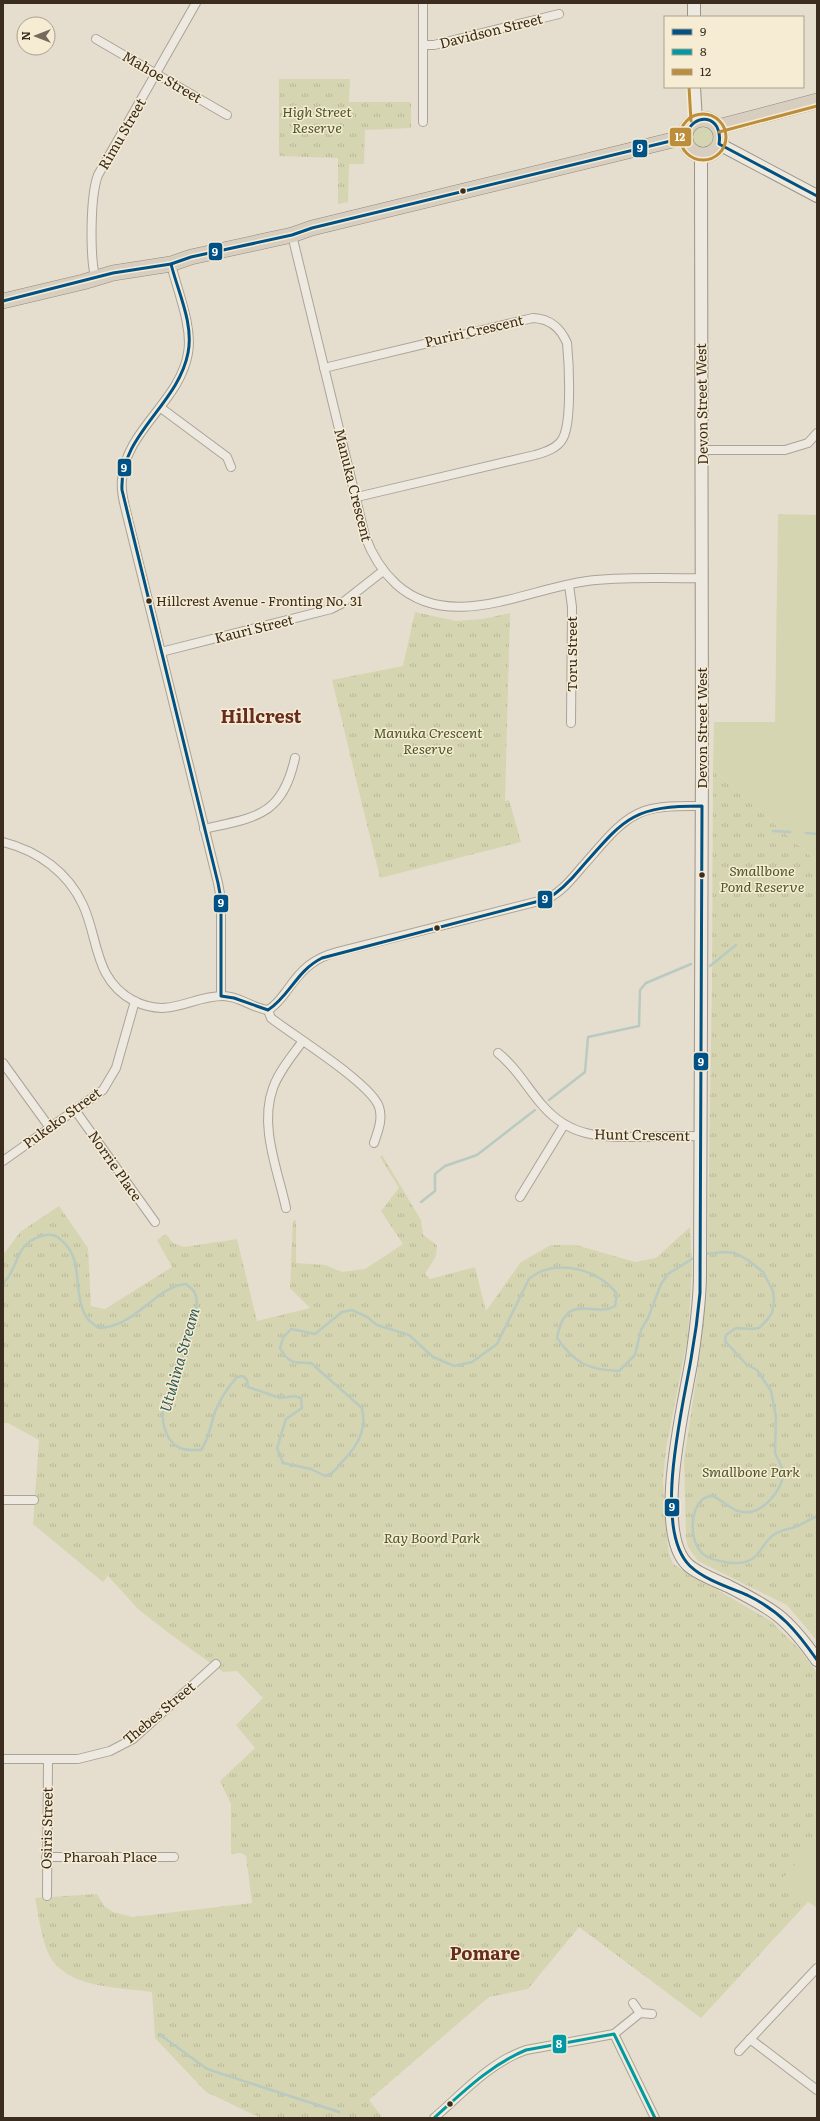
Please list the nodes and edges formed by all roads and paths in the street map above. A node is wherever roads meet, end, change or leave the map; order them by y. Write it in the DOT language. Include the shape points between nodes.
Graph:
graph roads {
  1 [pos="196,3"];
  2 [pos="423,3"];
  3 [pos="694,3"];
  4 [pos="559,14"];
  5 [pos="694,16"];
  6 [pos="96,39"];
  7 [pos="423,45"];
  8 [pos="157,73"];
  9 [pos="694,88"];
  10 [pos="817,101"];
  11 [pos="227,115"];
  12 [pos="696,120"];
  13 [pos="423,122"];
  14 [pos="718,127"];
  15 [pos="685,137"];
  16 [pos="719,144"];
  17 [pos="701,154"];
  18 [pos="817,196"];
  19 [pos="292,235"];
  20 [pos="171,264"];
  21 [pos="95,277"];
  22 [pos="3,301"];
  23 [pos="324,368"];
  24 [pos="161,408"];
  25 [pos="817,433"];
  26 [pos="702,450"];
  27 [pos="231,467"];
  28 [pos="357,497"];
  29 [pos="382,571"];
  30 [pos="702,578"];
  31 [pos="569,585"];
  32 [pos="161,652"];
  33 [pos="571,723"];
  34 [pos="295,758"];
  35 [pos="702,806"];
  36 [pos="204,829"];
  37 [pos="3,842"];
  38 [pos="221,996"];
  39 [pos="135,1001"];
  40 [pos="268,1010"];
  41 [pos="302,1042"];
  42 [pos="498,1053"];
  43 [pos="3,1063"];
  44 [pos="75,1110"];
  45 [pos="564,1125"];
  46 [pos="50,1128"];
  47 [pos="701,1136"];
  48 [pos="374,1143"];
  49 [pos="3,1161"];
  50 [pos="520,1197"];
  51 [pos="286,1208"];
  52 [pos="154,1222"];
  53 [pos="3,1500"];
  54 [pos="34,1500"];
  55 [pos="817,1660"];
  56 [pos="216,1664"];
  57 [pos="3,1759"];
  58 [pos="48,1760"];
  59 [pos="174,1857"];
  60 [pos="46,1858"];
  61 [pos="47,1896"];
  62 [pos="817,1968"];
  63 [pos="633,2003"];
  64 [pos="640,2013"];
  65 [pos="652,2014"];
  66 [pos="614,2034"];
  67 [pos="750,2039"];
  68 [pos="739,2050"];
  69 [pos="817,2090"];
  70 [pos="434,2118"];
  71 [pos="655,2118"];
  1 -- 8 [label="street, Rimu Street"];
  2 -- 7 [label="street"];
  3 -- 5 [label="main road"];
  4 -- 7 [label="street, Davidson Street" via="434,45"];
  6 -- 8 [label="street, Mahoe Street"];
  7 -- 13 [label="street"];
  8 -- 11 [label="street, Mahoe Street"];
  8 -- 21 [label="street, Rimu Street" via="94,185"];
  9 -- 12 [label="main road"];
  10 -- 14 [label="highway"];
  12 -- 14 [label="highway" via="709,120"];
  12 -- 15 [label="highway" via="689,125"];
  14 -- 16 [label="highway" via="721,136"];
  15 -- 17 [label="highway" via="688,147"];
  15 -- 19 [label="highway"];
  16 -- 17 [label="highway" via="711,152"];
  16 -- 18 [label="main road"];
  17 -- 26 [label="main road, Devon Street West"];
  19 -- 20 [label="highway" via="191,257"];
  19 -- 23 [label="street, Manuka Crescent"];
  20 -- 21 [label="highway"];
  20 -- 24 [label="street" via="187,327 189,351 181,375"];
  21 -- 22 [label="highway"];
  23 -- 28 [label="street, Manuka Crescent"];
  23 -- 28 [label="street, Puriri Crescent" via="533,318 550,321 563,334 567,343 568,422 563,439 555,446 535,455"];
  24 -- 27 [label="street" via="227,457"];
  24 -- 32 [label="street" via="134,442 123,468 121,481 125,508"];
  25 -- 26 [label="street" via="808,443 785,450"];
  26 -- 30 [label="main road, Devon Street West"];
  28 -- 29 [label="street, Manuka Crescent" via="365,536"];
  29 -- 31 [label="street, Manuka Crescent" via="412,596 438,605 458,608"];
  29 -- 32 [label="street, Kauri Street" via="331,609"];
  30 -- 31 [label="street, Manuka Crescent" via="603,580"];
  30 -- 35 [label="main road, Devon Street West"];
  31 -- 33 [label="street, Toru Street" via="572,607"];
  32 -- 36 [label="street"];
  34 -- 36 [label="street" via="289,784 274,804 253,817"];
  35 -- 40 [label="street" via="658,808 633,816 615,831 557,894 542,901 337,952 315,960 300,972 279,1001"];
  35 -- 47 [label="main road, Devon Street West"];
  36 -- 38 [label="street" via="221,899"];
  37 -- 39 [label="street" via="33,852 70,882 84,906 100,964 112,982"];
  38 -- 39 [label="street" via="171,1008 150,1006"];
  38 -- 40 [label="street" via="238,998 255,1007"];
  39 -- 44 [label="street, Pukeko Street" via="110,1081 94,1098"];
  40 -- 41 [label="street" via="272,1018"];
  41 -- 48 [label="street" via="357,1080 375,1098 381,1117"];
  41 -- 51 [label="street" via="278,1076 269,1104 269,1134"];
  42 -- 45 [label="street, Hunt Crescent" via="511,1063 543,1106"];
  43 -- 46 [label="street"];
  44 -- 46 [label="street, Pukeko Street"];
  44 -- 52 [label="street, Norrie Place"];
  45 -- 47 [label="street, Hunt Crescent" via="591,1135 608,1137"];
  45 -- 50 [label="street"];
  46 -- 49 [label="street, Pukeko Street"];
  47 -- 55 [label="main road, Devon Street West" via="700,1274 695,1336 673,1463 673,1514 678,1550 688,1565 694,1569 777,1613 800,1634"];
  53 -- 54 [label="street"];
  56 -- 58 [label="street, Thebes Street" via="132,1740 94,1756"];
  57 -- 58 [label="street, Thebes Street"];
  58 -- 60 [label="street, Osiris Street"];
  59 -- 60 [label="street, Pharoah Place"];
  60 -- 61 [label="street, Osiris Street"];
  62 -- 67 [label="street"];
  63 -- 64 [label="street"];
  64 -- 65 [label="street"];
  64 -- 66 [label="street"];
  66 -- 70 [label="street" via="513,2054 499,2062"];
  66 -- 71 [label="street"];
  67 -- 68 [label="street"];
  67 -- 69 [label="street"];
}
